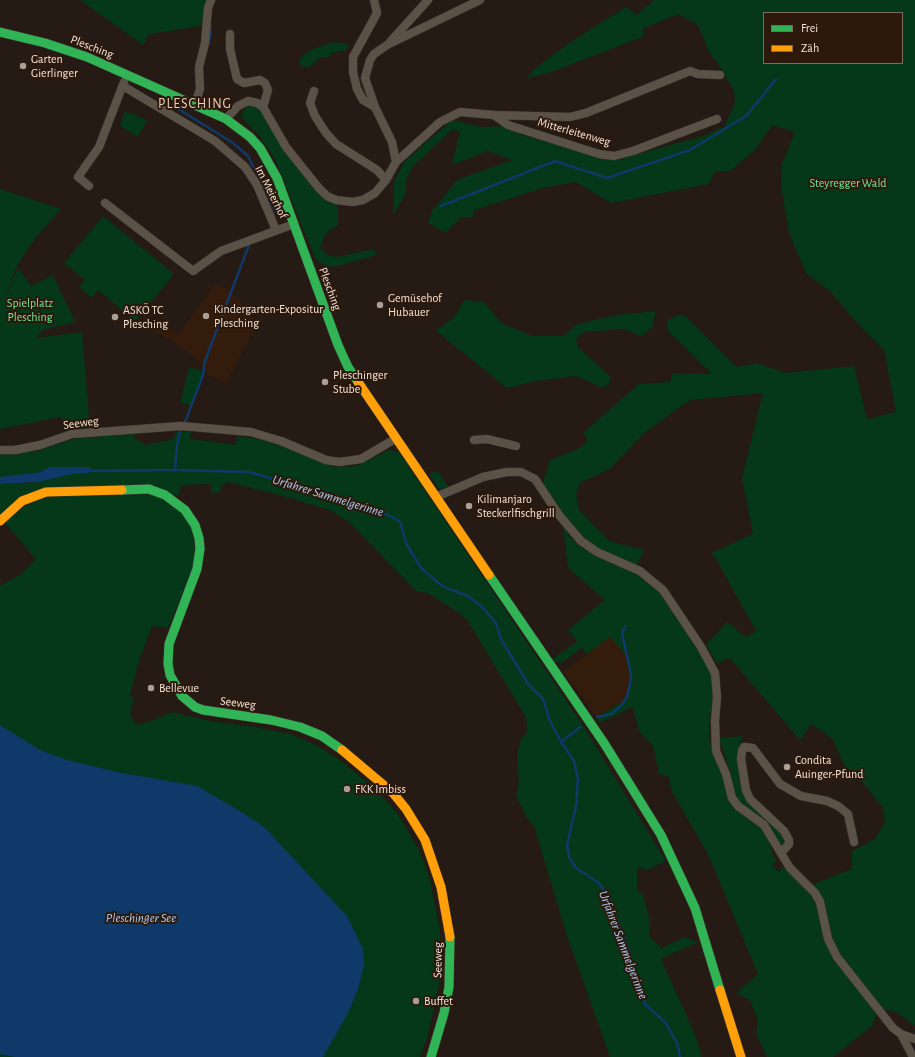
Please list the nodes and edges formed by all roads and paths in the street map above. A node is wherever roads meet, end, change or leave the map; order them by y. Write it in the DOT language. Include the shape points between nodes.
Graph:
graph roads {
  1 [pos="211,0"];
  2 [pos="374,0"];
  3 [pos="428,0"];
  4 [pos="480,0"];
  5 [pos="0,32"];
  6 [pos="230,34"];
  7 [pos="387,45"];
  8 [pos="127,74"];
  9 [pos="720,75"];
  10 [pos="123,86"];
  11 [pos="314,91"];
  12 [pos="195,104"];
  13 [pos="375,106"];
  14 [pos="264,107"];
  15 [pos="494,115"];
  16 [pos="226,119"];
  17 [pos="717,119"];
  18 [pos="396,162"];
  19 [pos="386,180"];
  20 [pos="89,186"];
  21 [pos="105,203"];
  22 [pos="294,224"];
  23 [pos="276,230"];
  24 [pos="396,439"];
  25 [pos="474,440"];
  26 [pos="516,446"];
  27 [pos="0,450"];
  28 [pos="436,497"];
  29 [pos="0,521"];
  30 [pos="854,842"];
  31 [pos="781,853"];
  32 [pos="901,1034"];
  33 [pos="915,1039"];
  34 [pos="431,1057"];
  35 [pos="741,1057"];
  36 [pos="913,1057"];
  1 -- 12 [label="street" via="199,67 200,89"];
  2 -- 13 [label="street" via="378,13 354,57 353,72 363,100"];
  3 -- 7 [label="street"];
  4 -- 7 [label="street"];
  5 -- 8 [label="main road, Plesching" via="73,52"];
  6 -- 14 [label="street" via="230,49 237,79 244,83 260,80 265,83 268,90"];
  7 -- 13 [label="street" via="374,54 366,70 365,78"];
  8 -- 10 [label="street"];
  8 -- 12 [label="main road, Plesching"];
  9 -- 15 [label="street, Mitterleitenweg" via="690,71 570,117"];
  10 -- 20 [label="street" via="99,147 78,177"];
  10 -- 23 [label="street, Im Meierhof" via="215,141 245,167 257,185"];
  11 -- 19 [label="street" via="310,103 326,133 336,144 377,170"];
  12 -- 16 [label="main road, Plesching"];
  13 -- 18 [label="street" via="392,142"];
  14 -- 16 [label="street" via="248,101 238,106"];
  14 -- 19 [label="street, Mitterleitenweg" via="295,160 327,196 344,202 363,200"];
  15 -- 17 [label="street, Mitterleitenweg" via="508,125 599,154 614,156"];
  15 -- 18 [label="street, Mitterleitenweg" via="460,112 449,117 432,128"];
  16 -- 22 [label="main road, Plesching" via="250,137 269,161"];
  18 -- 19 [label="street, Mitterleitenweg"];
  21 -- 23 [label="street, Im Meierhof" via="193,271 221,251"];
  22 -- 23 [label="street, Im Meierhof"];
  22 -- 24 [label="main road, Plesching" via="342,356"];
  24 -- 27 [label="street, Seeweg" via="361,459 339,462 326,460 281,441 251,432 181,426 72,434 40,445"];
  24 -- 28 [label="main road, Plesching"];
  25 -- 26 [label="street" via="487,439"];
  28 -- 31 [label="street" via="483,477 521,472 535,479 559,515 581,541 597,552 640,571 663,590 701,647 715,674 716,751 726,774 732,798 740,808 764,825"];
  28 -- 35 [label="main road, Plesching" via="604,743 661,835 700,923"];
  29 -- 34 [label="main road, Seeweg" via="22,501 46,492 140,488 165,495 190,516 199,538 200,558 172,633 168,654 170,675 182,696 195,707 271,720 300,727 322,736 393,793 406,809 425,840 441,887 450,937 449,987"];
  30 -- 31 [label="street" via="848,814 827,801 801,796 780,784 753,748 744,747 741,759 746,790 750,799 784,831 789,840 789,844"];
  31 -- 32 [label="street" via="790,868 809,886 820,902 828,939 837,957 882,1015"];
  32 -- 33 [label="street"];
  32 -- 36 [label="street"];
}
